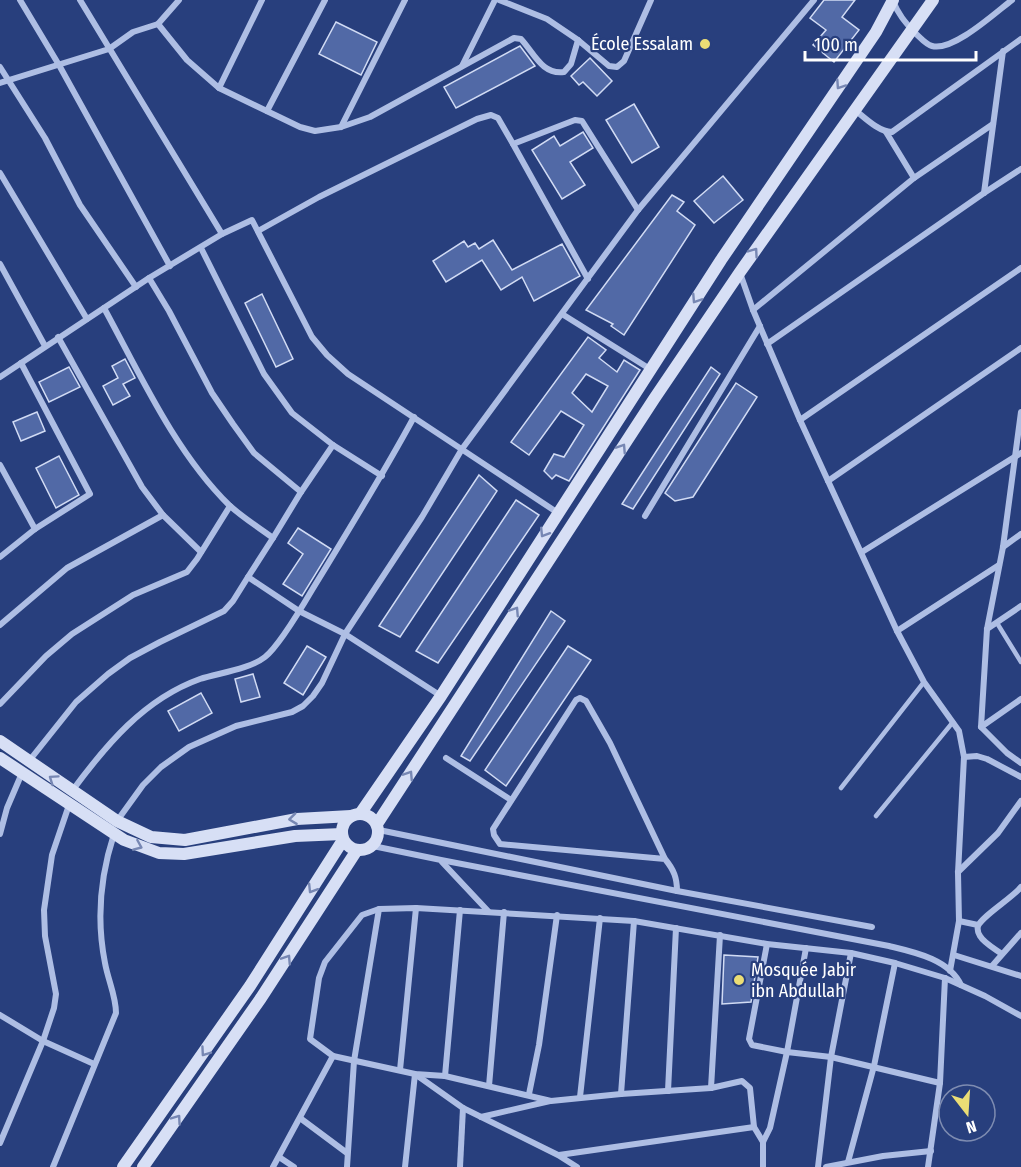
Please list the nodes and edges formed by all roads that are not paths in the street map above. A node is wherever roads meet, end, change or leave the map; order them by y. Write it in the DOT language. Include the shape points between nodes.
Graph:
graph roads {
  1 [pos="20,0"];
  2 [pos="80,0"];
  3 [pos="178,0"];
  4 [pos="262,0"];
  5 [pos="325,0"];
  6 [pos="405,0"];
  7 [pos="497,0"];
  8 [pos="651,0"];
  9 [pos="814,0"];
  10 [pos="893,0"];
  11 [pos="933,0"];
  12 [pos="1012,0"];
  13 [pos="158,24"];
  14 [pos="913,30"];
  15 [pos="1021,39"];
  16 [pos="578,40"];
  17 [pos="109,49"];
  18 [pos="1003,51"];
  19 [pos="59,65"];
  20 [pos="0,67"];
  21 [pos="462,67"];
  22 [pos="9,80"];
  23 [pos="0,83"];
  24 [pos="219,88"];
  25 [pos="855,109"];
  26 [pos="267,111"];
  27 [pos="993,124"];
  28 [pos="341,127"];
  29 [pos="886,132"];
  30 [pos="513,144"];
  31 [pos="1021,169"];
  32 [pos="0,173"];
  33 [pos="914,178"];
  34 [pos="984,192"];
  35 [pos="638,210"];
  36 [pos="258,231"];
  37 [pos="222,234"];
  38 [pos="201,248"];
  39 [pos="0,264"];
  40 [pos="170,266"];
  41 [pos="1021,268"];
  42 [pos="740,272"];
  43 [pos="149,278"];
  44 [pos="588,279"];
  45 [pos="136,287"];
  46 [pos="104,308"];
  47 [pos="753,310"];
  48 [pos="562,314"];
  49 [pos="87,319"];
  50 [pos="760,326"];
  51 [pos="58,337"];
  52 [pos="767,344"];
  53 [pos="45,346"];
  54 [pos="1021,348"];
  55 [pos="21,363"];
  56 [pos="651,369"];
  57 [pos="0,377"];
  58 [pos="1021,412"];
  59 [pos="414,417"];
  60 [pos="800,420"];
  61 [pos="333,445"];
  62 [pos="462,449"];
  63 [pos="1018,455"];
  64 [pos="0,465"];
  65 [pos="382,476"];
  66 [pos="828,481"];
  67 [pos="301,492"];
  68 [pos="230,506"];
  69 [pos="558,513"];
  70 [pos="163,515"];
  71 [pos="645,516"];
  72 [pos="35,529"];
  73 [pos="1021,534"];
  74 [pos="273,538"];
  75 [pos="1003,547"];
  76 [pos="201,552"];
  77 [pos="862,552"];
  78 [pos="0,557"];
  79 [pos="1000,565"];
  80 [pos="248,577"];
  81 [pos="1021,606"];
  82 [pos="299,611"];
  83 [pos="997,623"];
  84 [pos="0,625"];
  85 [pos="987,629"];
  86 [pos="897,631"];
  87 [pos="345,634"];
  88 [pos="1021,662"];
  89 [pos="924,682"];
  90 [pos="441,696"];
  91 [pos="1021,699"];
  92 [pos="0,704"];
  93 [pos="953,722"];
  94 [pos="981,726"];
  95 [pos="0,741"];
  96 [pos="964,757"];
  97 [pos="0,758"];
  98 [pos="446,758"];
  99 [pos="1021,763"];
  100 [pos="25,767"];
  101 [pos="1021,777"];
  102 [pos="841,788"];
  103 [pos="72,792"];
  104 [pos="511,800"];
  105 [pos="1021,801"];
  106 [pos="69,805"];
  107 [pos="356,815"];
  108 [pos="876,816"];
  109 [pos="115,827"];
  110 [pos="378,827"];
  111 [pos="0,834"];
  112 [pos="342,837"];
  113 [pos="373,846"];
  114 [pos="357,850"];
  115 [pos="665,859"];
  116 [pos="441,860"];
  117 [pos="958,873"];
  118 [pos="1021,887"];
  119 [pos="677,891"];
  120 [pos="416,908"];
  121 [pos="379,909"];
  122 [pos="460,910"];
  123 [pos="488,912"];
  124 [pos="504,912"];
  125 [pos="557,915"];
  126 [pos="600,918"];
  127 [pos="634,921"];
  128 [pos="959,921"];
  129 [pos="978,925"];
  130 [pos="872,927"];
  131 [pos="676,928"];
  132 [pos="1021,933"];
  133 [pos="720,935"];
  134 [pos="766,944"];
  135 [pos="806,948"];
  136 [pos="851,954"];
  137 [pos="1002,954"];
  138 [pos="954,955"];
  139 [pos="895,963"];
  140 [pos="992,966"];
  141 [pos="951,971"];
  142 [pos="1021,976"];
  143 [pos="945,978"];
  144 [pos="961,985"];
  145 [pos="0,1015"];
  146 [pos="1021,1016"];
  147 [pos="43,1041"];
  148 [pos="787,1052"];
  149 [pos="333,1056"];
  150 [pos="831,1057"];
  151 [pos="354,1061"];
  152 [pos="94,1064"];
  153 [pos="874,1066"];
  154 [pos="400,1070"];
  155 [pos="415,1074"];
  156 [pos="445,1076"];
  157 [pos="940,1083"];
  158 [pos="489,1086"];
  159 [pos="711,1088"];
  160 [pos="668,1091"];
  161 [pos="529,1094"];
  162 [pos="621,1094"];
  163 [pos="580,1097"];
  164 [pos="551,1101"];
  165 [pos="937,1106"];
  166 [pos="462,1108"];
  167 [pos="480,1117"];
  168 [pos="300,1118"];
  169 [pos="754,1127"];
  170 [pos="763,1142"];
  171 [pos="0,1143"];
  172 [pos="931,1151"];
  173 [pos="347,1153"];
  174 [pos="558,1155"];
  175 [pos="279,1157"];
  176 [pos="848,1162"];
  177 [pos="52,1167"];
  178 [pos="123,1167"];
  179 [pos="143,1167"];
  180 [pos="273,1167"];
  181 [pos="294,1167"];
  182 [pos="346,1167"];
  183 [pos="405,1167"];
  184 [pos="460,1167"];
  185 [pos="578,1167"];
  186 [pos="763,1167"];
  187 [pos="818,1167"];
  188 [pos="826,1167"];
  189 [pos="927,1167"];
  1 -- 19 [label="street"];
  2 -- 17 [label="street"];
  3 -- 13 [label="street"];
  4 -- 24 [label="street"];
  5 -- 26 [label="street"];
  6 -- 28 [label="street"];
  7 -- 16 [label="street" via="547,19"];
  7 -- 21 [label="street"];
  8 -- 16 [label="street" via="624,61 617,67 609,66"];
  9 -- 35 [label="street"];
  10 -- 14 [label="street"];
  10 -- 56 [label="street, one-way" via="876,32"];
  11 -- 14 [label="street"];
  12 -- 14 [label="street" via="944,46 927,44"];
  13 -- 17 [label="street" via="133,32"];
  13 -- 24 [label="street" via="187,60"];
  14 -- 25 [label="street"];
  15 -- 18 [label="street"];
  16 -- 21 [label="street" via="572,64 564,72 555,74 544,68 521,39 514,38"];
  17 -- 19 [label="street"];
  17 -- 37 [label="street"];
  18 -- 27 [label="street"];
  18 -- 29 [label="street" via="899,129"];
  19 -- 22 [label="street"];
  19 -- 40 [label="street"];
  20 -- 22 [label="street"];
  21 -- 28 [label="street" via="370,117"];
  22 -- 23 [label="street"];
  22 -- 45 [label="street" via="80,205"];
  24 -- 26 [label="street"];
  25 -- 29 [label="street"];
  42 -- 25 [label="street, one-way"];
  26 -- 28 [label="street" via="315,131"];
  27 -- 33 [label="street"];
  27 -- 34 [label="street"];
  29 -- 33 [label="street"];
  30 -- 35 [label="street" via="575,120 582,121"];
  30 -- 36 [label="street" via="498,118 491,115 477,119"];
  30 -- 44 [label="street"];
  31 -- 34 [label="street"];
  32 -- 49 [label="street"];
  33 -- 47 [label="street"];
  34 -- 52 [label="street"];
  35 -- 44 [label="street"];
  36 -- 37 [label="street" via="252,220"];
  36 -- 59 [label="street" via="312,337 327,355 348,374"];
  37 -- 38 [label="street"];
  38 -- 40 [label="street"];
  38 -- 61 [label="street" via="264,374 292,413"];
  39 -- 53 [label="street"];
  40 -- 43 [label="street"];
  41 -- 60 [label="street"];
  42 -- 47 [label="street"];
  110 -- 42 [label="street, one-way"];
  43 -- 45 [label="street"];
  43 -- 67 [label="street" via="233,424 254,453"];
  44 -- 48 [label="street"];
  45 -- 46 [label="street"];
  46 -- 49 [label="street"];
  46 -- 68 [label="street" via="190,460"];
  47 -- 50 [label="street"];
  48 -- 56 [label="street"];
  48 -- 62 [label="street"];
  49 -- 51 [label="street"];
  50 -- 52 [label="street"];
  50 -- 71 [label="street"];
  51 -- 53 [label="street"];
  51 -- 70 [label="street" via="126,461"];
  52 -- 60 [label="street"];
  53 -- 55 [label="street"];
  54 -- 66 [label="street"];
  55 -- 57 [label="street"];
  55 -- 72 [label="street" via="90,494"];
  56 -- 69 [label="street"];
  58 -- 63 [label="street"];
  59 -- 62 [label="street"];
  59 -- 65 [label="street"];
  60 -- 66 [label="street"];
  61 -- 65 [label="street"];
  61 -- 67 [label="street"];
  62 -- 69 [label="street"];
  62 -- 87 [label="street"];
  63 -- 75 [label="street"];
  63 -- 77 [label="street"];
  64 -- 72 [label="street"];
  65 -- 82 [label="street"];
  66 -- 77 [label="street"];
  67 -- 74 [label="street"];
  68 -- 74 [label="street"];
  68 -- 76 [label="street"];
  69 -- 90 [label="street, one-way"];
  70 -- 76 [label="street"];
  70 -- 84 [label="street" via="67,568"];
  72 -- 78 [label="street"];
  73 -- 75 [label="street"];
  74 -- 80 [label="street"];
  75 -- 79 [label="street"];
  76 -- 92 [label="street" via="181,576 133,595 72,634"];
  77 -- 86 [label="street"];
  79 -- 85 [label="street"];
  79 -- 86 [label="street"];
  80 -- 82 [label="street"];
  80 -- 100 [label="street" via="224,611 130,658 108,674 76,702"];
  81 -- 83 [label="street"];
  82 -- 87 [label="street"];
  82 -- 103 [label="street" via="264,658 175,690 134,720 103,749"];
  83 -- 85 [label="street"];
  83 -- 88 [label="lane"];
  85 -- 94 [label="street"];
  86 -- 89 [label="street"];
  87 -- 90 [label="street"];
  87 -- 109 [label="street" via="322,682 303,706 282,716 236,726 189,747 149,779"];
  89 -- 93 [label="street"];
  89 -- 102 [label="lane"];
  90 -- 107 [label="street"];
  91 -- 94 [label="street"];
  93 -- 96 [label="street" via="959,731"];
  93 -- 108 [label="lane"];
  94 -- 99 [label="street"];
  95 -- 100 [label="street"];
  96 -- 101 [label="street" via="987,759"];
  96 -- 117 [label="street"];
  97 -- 100 [label="street"];
  98 -- 104 [label="street"];
  103 -- 100 [label="street, one-way"];
  100 -- 106 [label="street"];
  100 -- 111 [label="street"];
  103 -- 109 [label="street"];
  104 -- 115 [label="street" via="494,829 500,844"];
  104 -- 115 [label="street" via="580,698 586,701 610,743"];
  105 -- 117 [label="street" via="998,833"];
  106 -- 109 [label="street"];
  106 -- 147 [label="street" via="47,879 45,936 56,999"];
  107 -- 109 [label="street, one-way" via="297,819 174,840"];
  107 -- 110 [label="street" via="370,816"];
  107 -- 112 [label="street" via="343,825"];
  109 -- 112 [label="street, one-way" via="147,850 172,854 295,836"];
  109 -- 152 [label="street" via="106,858 99,934 116,1013"];
  110 -- 113 [label="street"];
  110 -- 119 [label="street"];
  112 -- 114 [label="street"];
  112 -- 178 [label="street, one-way" via="250,987"];
  113 -- 114 [label="street"];
  113 -- 116 [label="street"];
  179 -- 114 [label="street, one-way" via="261,998"];
  115 -- 119 [label="street" via="673,868"];
  116 -- 123 [label="street"];
  116 -- 141 [label="street" via="889,946 926,957"];
  117 -- 128 [label="street"];
  118 -- 129 [label="street"];
  119 -- 130 [label="street"];
  120 -- 121 [label="street"];
  120 -- 122 [label="street"];
  120 -- 154 [label="street"];
  121 -- 149 [label="street" via="362,915 333,950 319,978 310,1039"];
  121 -- 151 [label="street"];
  122 -- 123 [label="street"];
  122 -- 156 [label="street"];
  123 -- 124 [label="street"];
  124 -- 125 [label="street"];
  124 -- 158 [label="street"];
  125 -- 126 [label="street"];
  125 -- 161 [label="street"];
  126 -- 127 [label="street"];
  126 -- 163 [label="street"];
  127 -- 131 [label="street"];
  127 -- 162 [label="street"];
  128 -- 129 [label="street"];
  128 -- 138 [label="street"];
  129 -- 137 [label="street" via="981,938"];
  131 -- 133 [label="street"];
  131 -- 160 [label="street"];
  132 -- 137 [label="street"];
  133 -- 134 [label="street"];
  133 -- 159 [label="street"];
  134 -- 135 [label="street"];
  134 -- 148 [label="street" via="749,1039 752,1045"];
  135 -- 136 [label="street"];
  135 -- 148 [label="street"];
  136 -- 139 [label="street"];
  136 -- 150 [label="street"];
  137 -- 140 [label="street"];
  138 -- 140 [label="street"];
  138 -- 141 [label="street"];
  139 -- 143 [label="street"];
  139 -- 153 [label="street"];
  140 -- 142 [label="street"];
  141 -- 144 [label="street"];
  143 -- 144 [label="street"];
  143 -- 157 [label="street"];
  144 -- 146 [label="street"];
  145 -- 147 [label="street"];
  147 -- 152 [label="street"];
  147 -- 171 [label="street"];
  148 -- 150 [label="street"];
  148 -- 170 [label="street" via="770,1128"];
  149 -- 151 [label="street"];
  149 -- 168 [label="street"];
  150 -- 153 [label="street"];
  150 -- 187 [label="street"];
  151 -- 154 [label="street"];
  151 -- 173 [label="street"];
  152 -- 177 [label="street"];
  153 -- 157 [label="street"];
  153 -- 176 [label="street"];
  154 -- 155 [label="street"];
  155 -- 156 [label="street"];
  155 -- 166 [label="street"];
  155 -- 183 [label="street"];
  156 -- 158 [label="street"];
  158 -- 161 [label="street"];
  159 -- 160 [label="street"];
  159 -- 169 [label="street" via="742,1081 750,1088"];
  160 -- 162 [label="street"];
  161 -- 164 [label="street"];
  162 -- 163 [label="street"];
  163 -- 164 [label="street"];
  164 -- 167 [label="street"];
  165 -- 172 [label="street"];
  166 -- 167 [label="street"];
  166 -- 184 [label="street"];
  167 -- 174 [label="street"];
  168 -- 173 [label="street"];
  168 -- 175 [label="street"];
  169 -- 170 [label="street"];
  169 -- 174 [label="street"];
  170 -- 186 [label="street"];
  172 -- 176 [label="street"];
  172 -- 189 [label="street"];
  173 -- 182 [label="street"];
  174 -- 185 [label="street"];
  175 -- 180 [label="street"];
  175 -- 181 [label="street"];
  176 -- 188 [label="street"];
}
